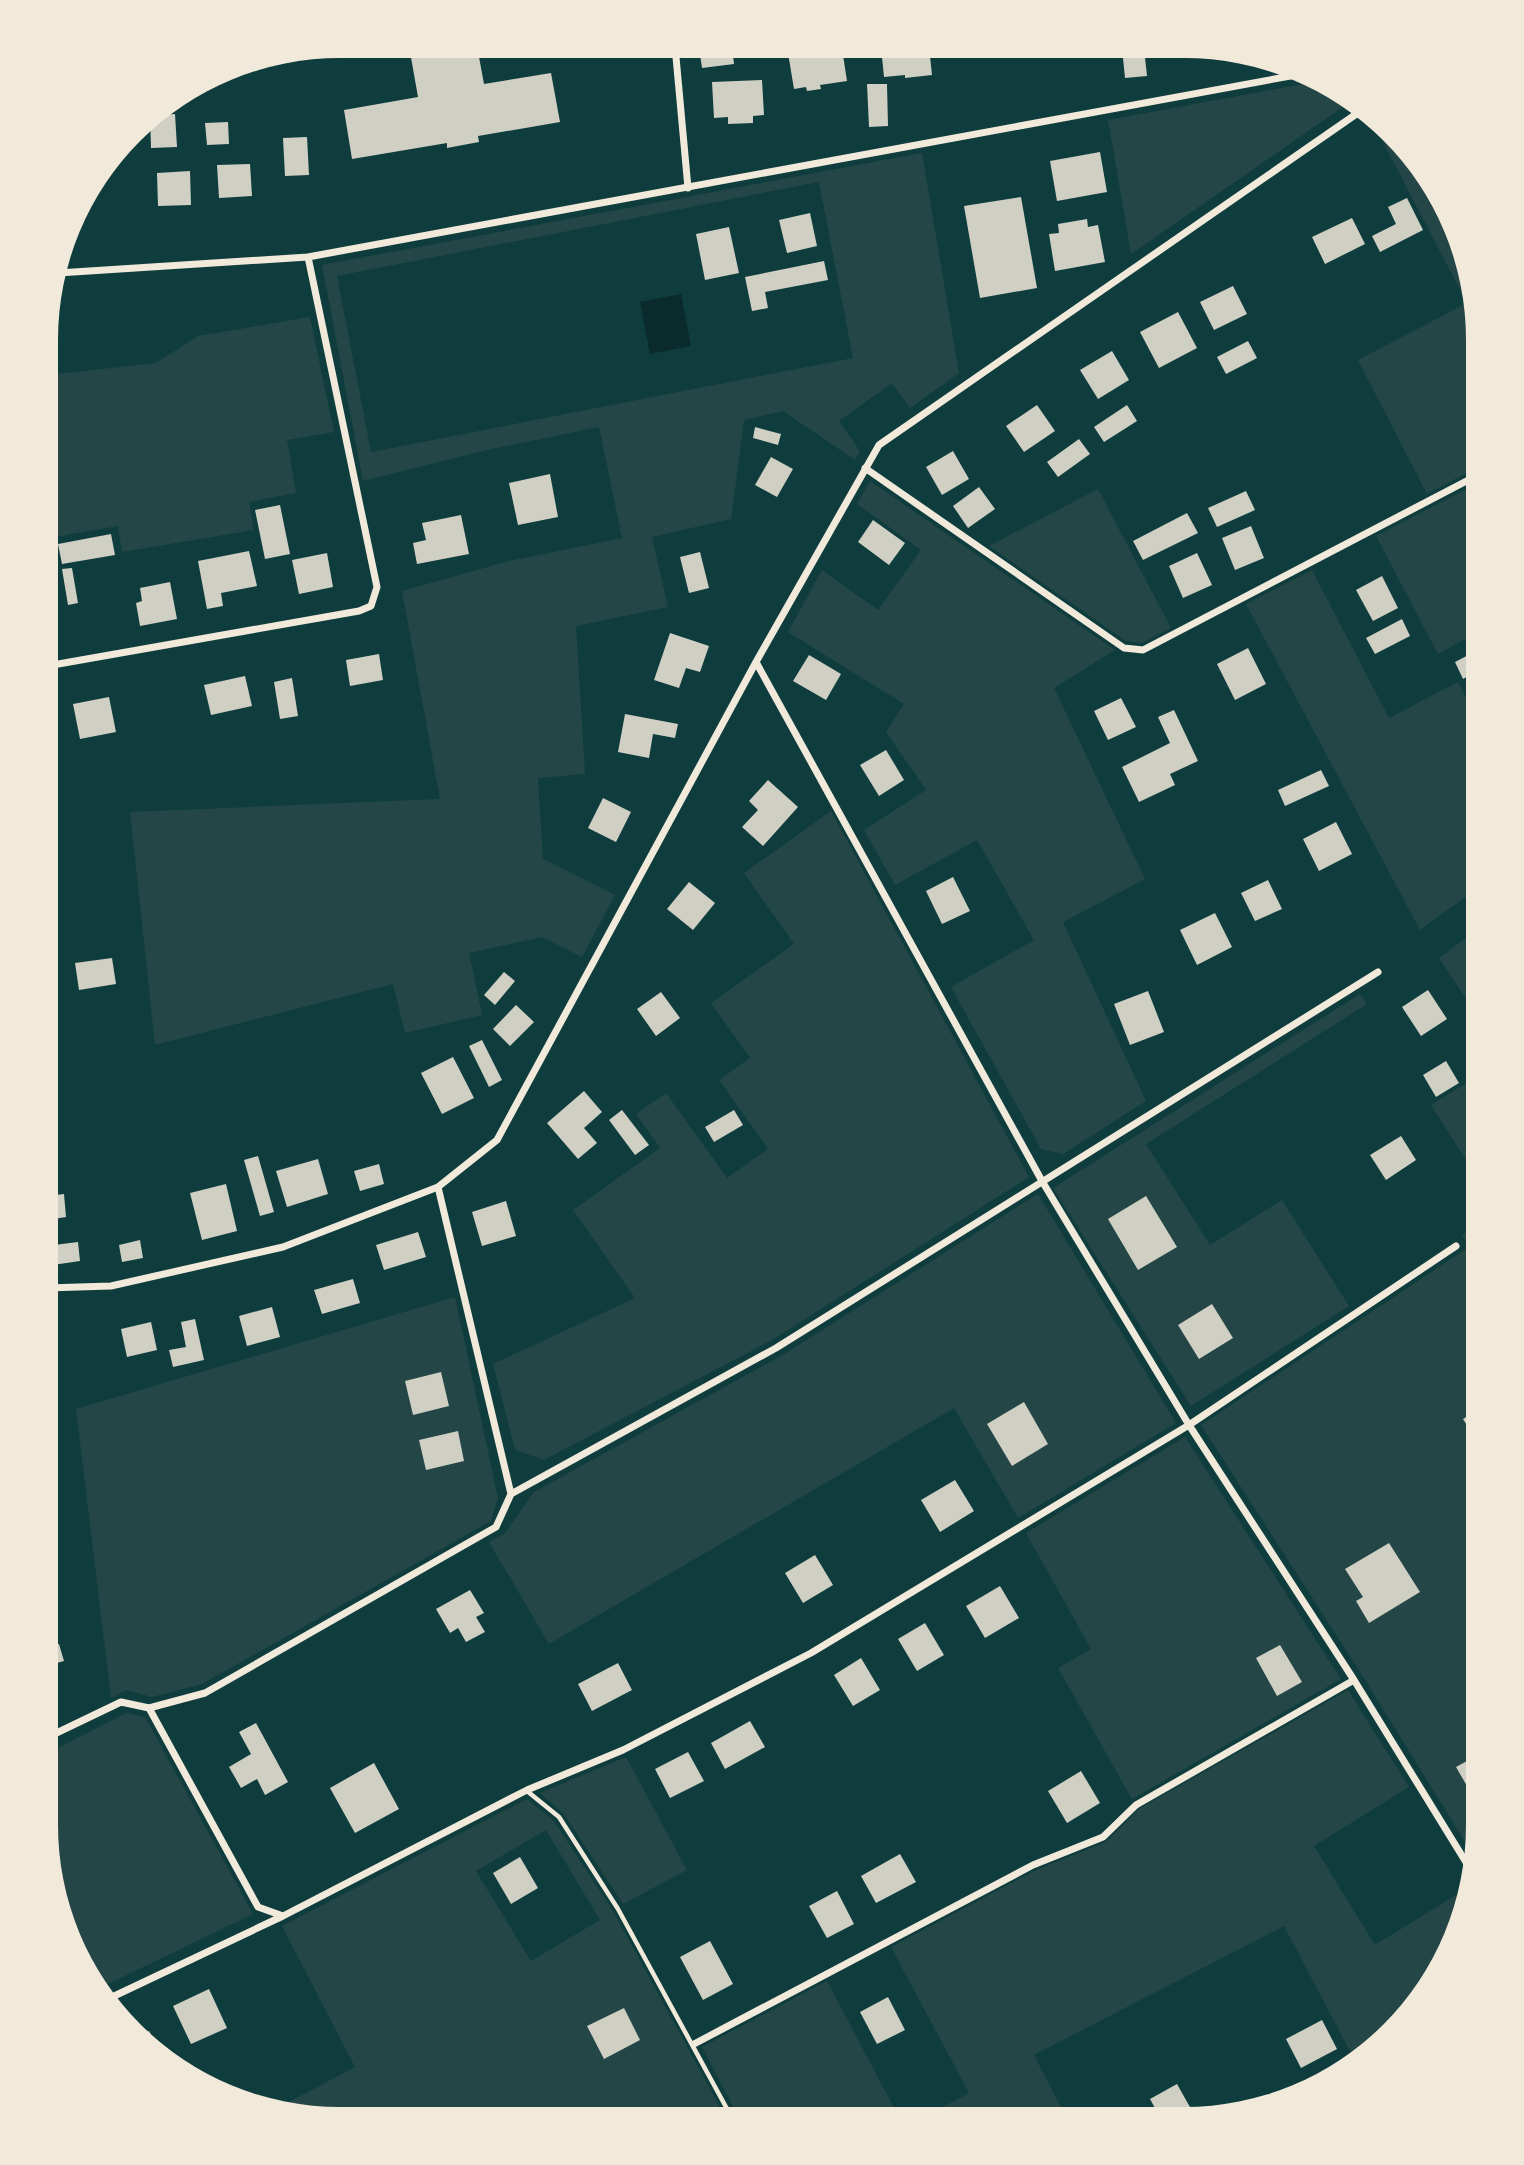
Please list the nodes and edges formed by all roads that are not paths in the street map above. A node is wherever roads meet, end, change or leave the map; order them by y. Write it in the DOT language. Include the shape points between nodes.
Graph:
graph roads {
  1 [pos="676,58"];
  2 [pos="1286,77"];
  3 [pos="1355,115"];
  4 [pos="688,188"];
  5 [pos="309,257"];
  6 [pos="66,273"];
  7 [pos="865,468"];
  8 [pos="1466,481"];
  9 [pos="756,662"];
  10 [pos="58,664"];
  11 [pos="1378,972"];
  12 [pos="1042,1181"];
  13 [pos="438,1187"];
  14 [pos="1456,1246"];
  15 [pos="58,1288"];
  16 [pos="1189,1425"];
  17 [pos="511,1494"];
  18 [pos="1354,1680"];
  19 [pos="149,1708"];
  20 [pos="58,1732"];
  21 [pos="527,1790"];
  22 [pos="1464,1859"];
  23 [pos="284,1916"];
  24 [pos="115,1996"];
  25 [pos="694,2044"];
  26 [pos="726,2107"];
  1 -- 4 [label="street"];
  2 -- 4 [label="street"];
  3 -- 7 [label="street" via="879,445"];
  4 -- 5 [label="street"];
  5 -- 6 [label="street"];
  5 -- 10 [label="street" via="377,587 371,606"];
  7 -- 8 [label="street" via="1124,648 1143,650"];
  7 -- 9 [label="street"];
  9 -- 12 [label="street"];
  9 -- 13 [label="street" via="497,1140"];
  11 -- 12 [label="street"];
  12 -- 16 [label="street"];
  12 -- 17 [label="street" via="776,1348"];
  13 -- 15 [label="street" via="283,1247 111,1286"];
  13 -- 17 [label="street"];
  14 -- 16 [label="street"];
  16 -- 18 [label="street"];
  16 -- 21 [label="street" via="811,1653 623,1750"];
  17 -- 19 [label="street" via="496,1527 205,1693"];
  18 -- 22 [label="street"];
  18 -- 25 [label="street" via="1136,1805 1103,1837 1033,1865"];
  19 -- 20 [label="street" via="121,1702"];
  19 -- 23 [label="street" via="258,1907"];
  21 -- 23 [label="street"];
  21 -- 25 [label="lane" via="559,1817 618,1909"];
  23 -- 24 [label="street"];
  25 -- 26 [label="lane"];
}
